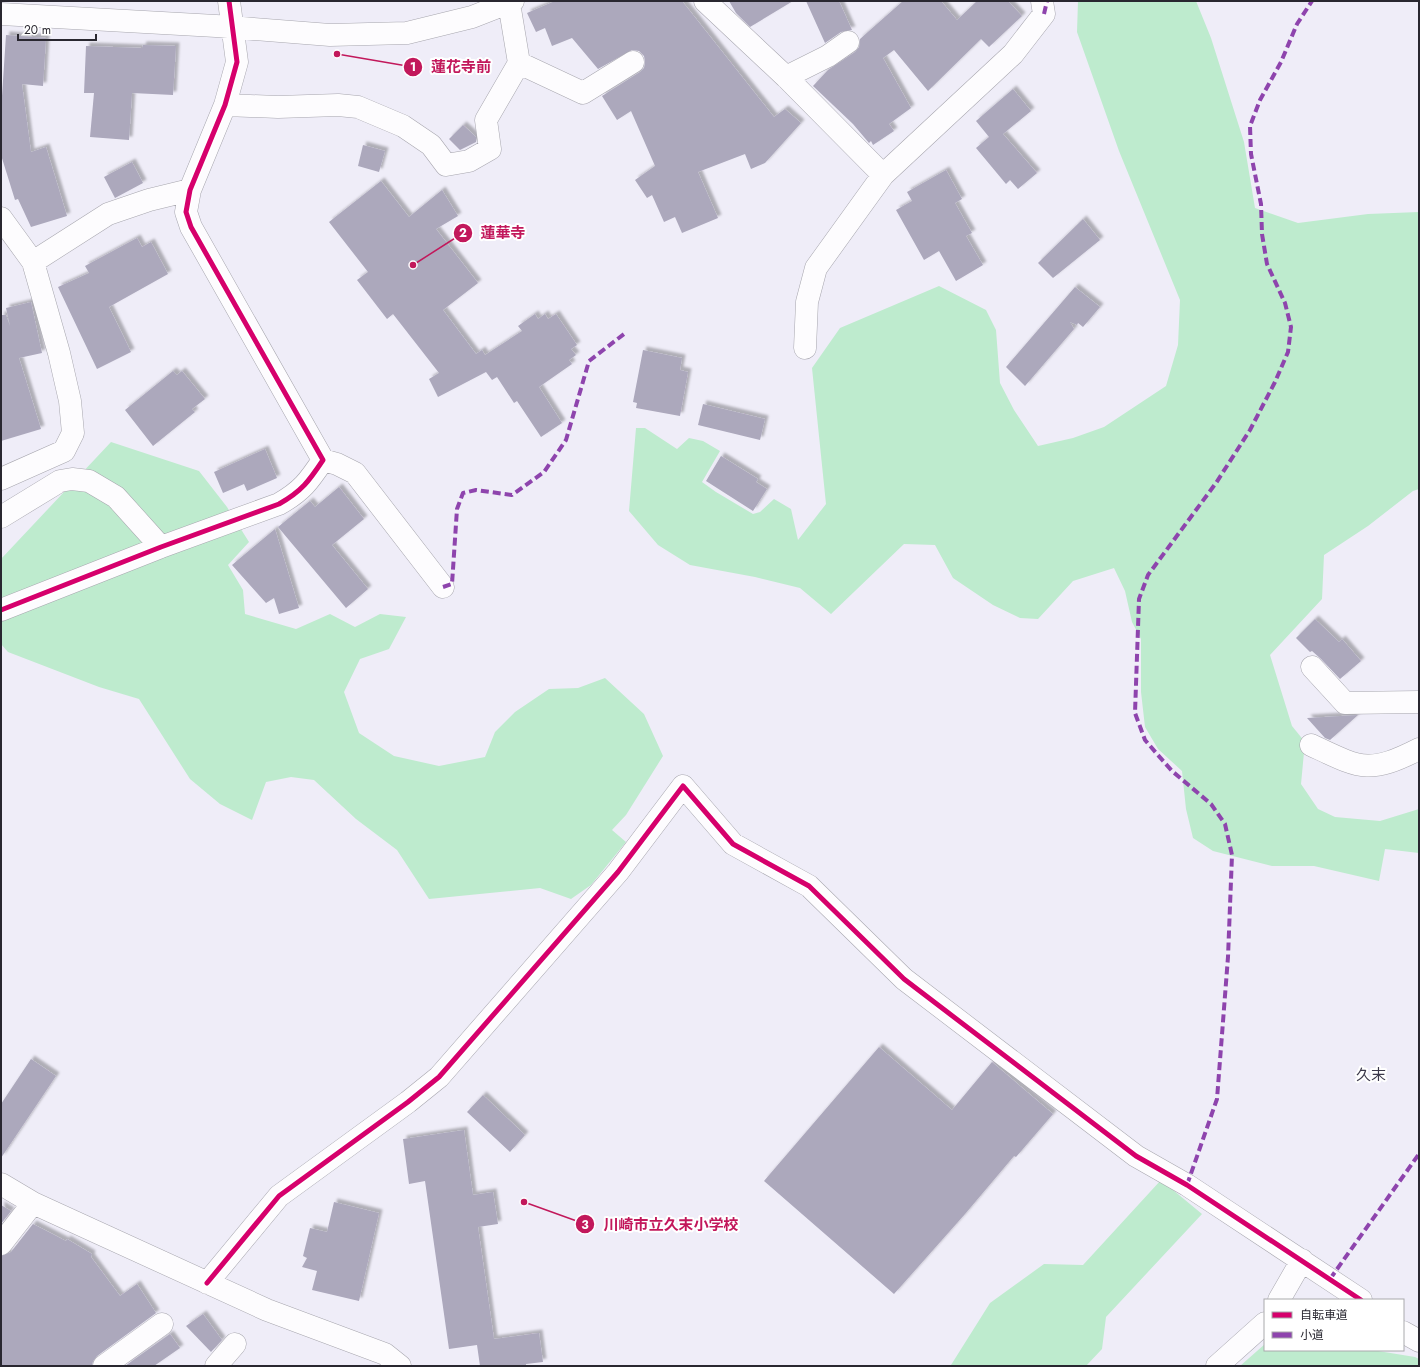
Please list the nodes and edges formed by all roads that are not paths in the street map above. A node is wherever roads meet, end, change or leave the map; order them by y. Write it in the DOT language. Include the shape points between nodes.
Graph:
graph roads {
  1 [pos="229,1"];
  2 [pos="705,1"];
  3 [pos="1042,1"];
  4 [pos="511,2"];
  5 [pos="1,14"];
  6 [pos="234,27"];
  7 [pos="848,42"];
  8 [pos="633,62"];
  9 [pos="518,63"];
  10 [pos="786,77"];
  11 [pos="225,105"];
  12 [pos="883,175"];
  13 [pos="190,190"];
  14 [pos="1,218"];
  15 [pos="33,262"];
  16 [pos="805,348"];
  17 [pos="323,460"];
  18 [pos="1,479"];
  19 [pos="1,517"];
  20 [pos="160,547"];
  21 [pos="443,587"];
  22 [pos="1,610"];
  23 [pos="1312,667"];
  24 [pos="1419,702"];
  25 [pos="1311,745"];
  26 [pos="1419,748"];
  27 [pos="1,1184"];
  28 [pos="33,1203"];
  29 [pos="1,1244"];
  30 [pos="1302,1260"];
  31 [pos="207,1283"];
  32 [pos="1280,1299"];
  33 [pos="1360,1299"];
  34 [pos="162,1324"];
  35 [pos="1264,1324"];
  36 [pos="1404,1333"];
  37 [pos="1419,1341"];
  38 [pos="235,1344"];
  39 [pos="104,1366"];
  40 [pos="216,1366"];
  41 [pos="400,1366"];
  42 [pos="1217,1366"];
  1 -- 6 [label="street"];
  2 -- 10 [label="street"];
  3 -- 12 [label="street" via="1044,14 1013,54"];
  4 -- 6 [label="street" via="472,17 407,33 330,35"];
  4 -- 9 [label="street"];
  5 -- 6 [label="street"];
  6 -- 11 [label="street" via="237,62"];
  7 -- 10 [label="street" via="828,56"];
  8 -- 9 [label="street" via="583,93"];
  9 -- 11 [label="street" via="486,120 490,149 469,161 446,165 431,145 403,126 358,107"];
  10 -- 12 [label="street"];
  11 -- 13 [label="street"];
  12 -- 16 [label="street" via="816,268 807,302"];
  13 -- 15 [label="street" via="108,214"];
  13 -- 17 [label="street" via="186,212 191,227"];
  14 -- 15 [label="street"];
  15 -- 18 [label="street" via="60,353 70,401 73,433 64,451"];
  17 -- 20 [label="street" via="297,494 279,504"];
  17 -- 21 [label="street" via="355,474"];
  19 -- 20 [label="street" via="60,481 89,481 116,497"];
  20 -- 22 [label="street"];
  23 -- 24 [label="street" via="1345,703"];
  25 -- 26 [label="street" via="1352,764 1371,767"];
  27 -- 28 [label="street"];
  28 -- 29 [label="street"];
  28 -- 31 [label="street"];
  30 -- 31 [label="street" via="1187,1185 1136,1156 910,983 809,886 734,844 683,786 618,872 439,1077 279,1196"];
  30 -- 32 [label="street"];
  30 -- 33 [label="street"];
  31 -- 41 [label="street" via="267,1310 385,1354"];
  34 -- 39 [label="street"];
  35 -- 42 [label="street"];
  36 -- 37 [label="street"];
  38 -- 40 [label="street"];
}
